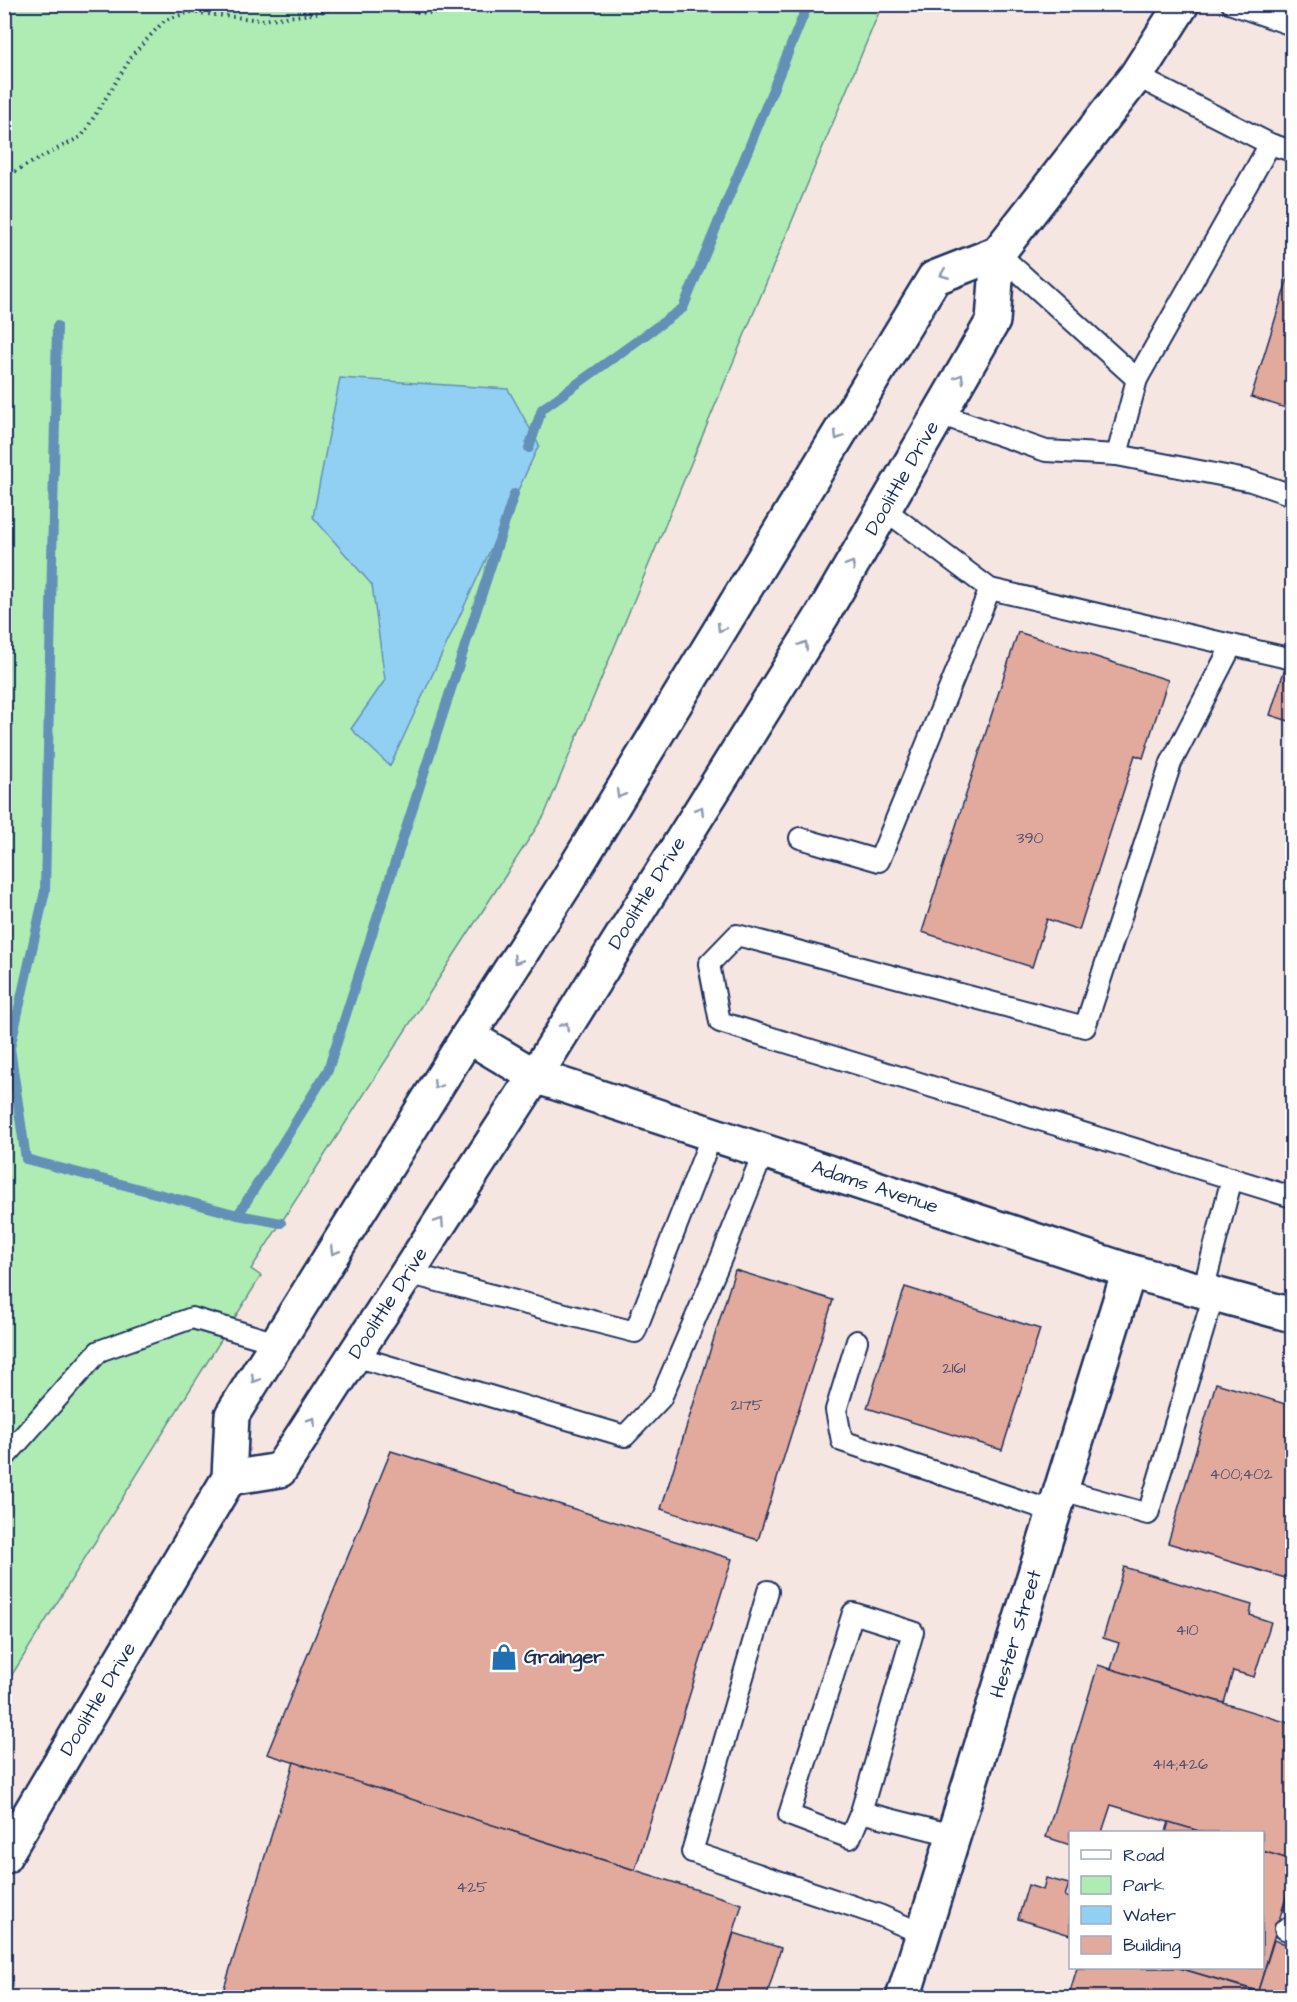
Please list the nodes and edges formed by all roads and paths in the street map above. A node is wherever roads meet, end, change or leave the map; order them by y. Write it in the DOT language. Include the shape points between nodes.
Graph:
graph roads {
  1 [pos="369,4"];
  2 [pos="388,4"];
  3 [pos="458,4"];
  4 [pos="1182,4"];
  5 [pos="1232,4"];
  6 [pos="1293,25"];
  7 [pos="1136,76"];
  8 [pos="1270,144"];
  9 [pos="1293,151"];
  10 [pos="4,177"];
  11 [pos="998,254"];
  12 [pos="1137,379"];
  13 [pos="939,414"];
  14 [pos="1117,455"];
  15 [pos="1293,495"];
  16 [pos="884,509"];
  17 [pos="990,589"];
  18 [pos="1232,645"];
  19 [pos="1293,659"];
  20 [pos="800,838"];
  21 [pos="468,1036"];
  22 [pos="535,1076"];
  23 [pos="712,1135"];
  24 [pos="764,1151"];
  25 [pos="1232,1178"];
  26 [pos="1293,1197"];
  27 [pos="1129,1271"];
  28 [pos="407,1273"];
  29 [pos="1208,1293"];
  30 [pos="1293,1315"];
  31 [pos="857,1341"];
  32 [pos="277,1343"];
  33 [pos="354,1356"];
  34 [pos="4,1458"];
  35 [pos="229,1478"];
  36 [pos="1058,1501"];
  37 [pos="768,1591"];
  38 [pos="861,1812"];
  39 [pos="953,1835"];
  40 [pos="4,1857"];
  41 [pos="923,1934"];
  42 [pos="903,1998"];
  1 -- 10 [label="path" via="261,20 190,12 165,21 134,53 82,136"];
  2 -- 3 [label="path" via="422,14 451,10"];
  4 -- 7 [label="main road"];
  5 -- 6 [label="lane"];
  7 -- 8 [label="lane"];
  7 -- 11 [label="main road"];
  8 -- 9 [label="lane"];
  8 -- 12 [label="lane"];
  11 -- 12 [label="lane"];
  13 -- 11 [label="main road, Doolittle Drive, one-way" via="993,321"];
  11 -- 21 [label="main road, Doolittle Drive, one-way" via="934,278 566,884"];
  12 -- 14 [label="lane"];
  13 -- 14 [label="lane" via="1046,451"];
  13 -- 16 [label="main road, Doolittle Drive"];
  14 -- 15 [label="lane" via="1251,481"];
  16 -- 17 [label="lane"];
  22 -- 16 [label="main road, Doolittle Drive, one-way" via="822,616"];
  17 -- 18 [label="lane"];
  17 -- 20 [label="lane" via="879,861"];
  18 -- 19 [label="lane"];
  18 -- 25 [label="lane" via="1171,763 1085,1027 737,935 709,964 720,1022"];
  21 -- 22 [label="main road, Adams Avenue"];
  21 -- 32 [label="main road, Doolittle Drive, one-way"];
  22 -- 23 [label="main road, Adams Avenue"];
  28 -- 22 [label="main road, Doolittle Drive, one-way"];
  23 -- 24 [label="main road, Adams Avenue"];
  23 -- 28 [label="lane" via="635,1332"];
  24 -- 27 [label="main road, Adams Avenue"];
  24 -- 33 [label="lane" via="661,1398 625,1436"];
  25 -- 26 [label="lane"];
  25 -- 29 [label="lane"];
  27 -- 29 [label="main road, Adams Avenue"];
  27 -- 36 [label="main road, Hester Street"];
  28 -- 33 [label="main road, Doolittle Drive"];
  29 -- 30 [label="main road, Adams Avenue"];
  29 -- 36 [label="lane" via="1148,1514"];
  31 -- 36 [label="lane" via="837,1410 842,1441"];
  32 -- 34 [label="lane" via="192,1318 99,1351"];
  32 -- 35 [label="main road, Doolittle Drive, one-way" via="232,1415"];
  35 -- 33 [label="main road, Doolittle Drive, one-way" via="280,1470"];
  35 -- 40 [label="main road, Doolittle Drive"];
  36 -- 39 [label="main road, Hester Street"];
  37 -- 41 [label="lane" via="692,1852 879,1915"];
  38 -- 38 [label="lane" via="850,1838 789,1815 854,1613 913,1632"];
  38 -- 39 [label="lane"];
  39 -- 41 [label="main road, Hester Street"];
  41 -- 42 [label="main road, Hester Street"];
}
